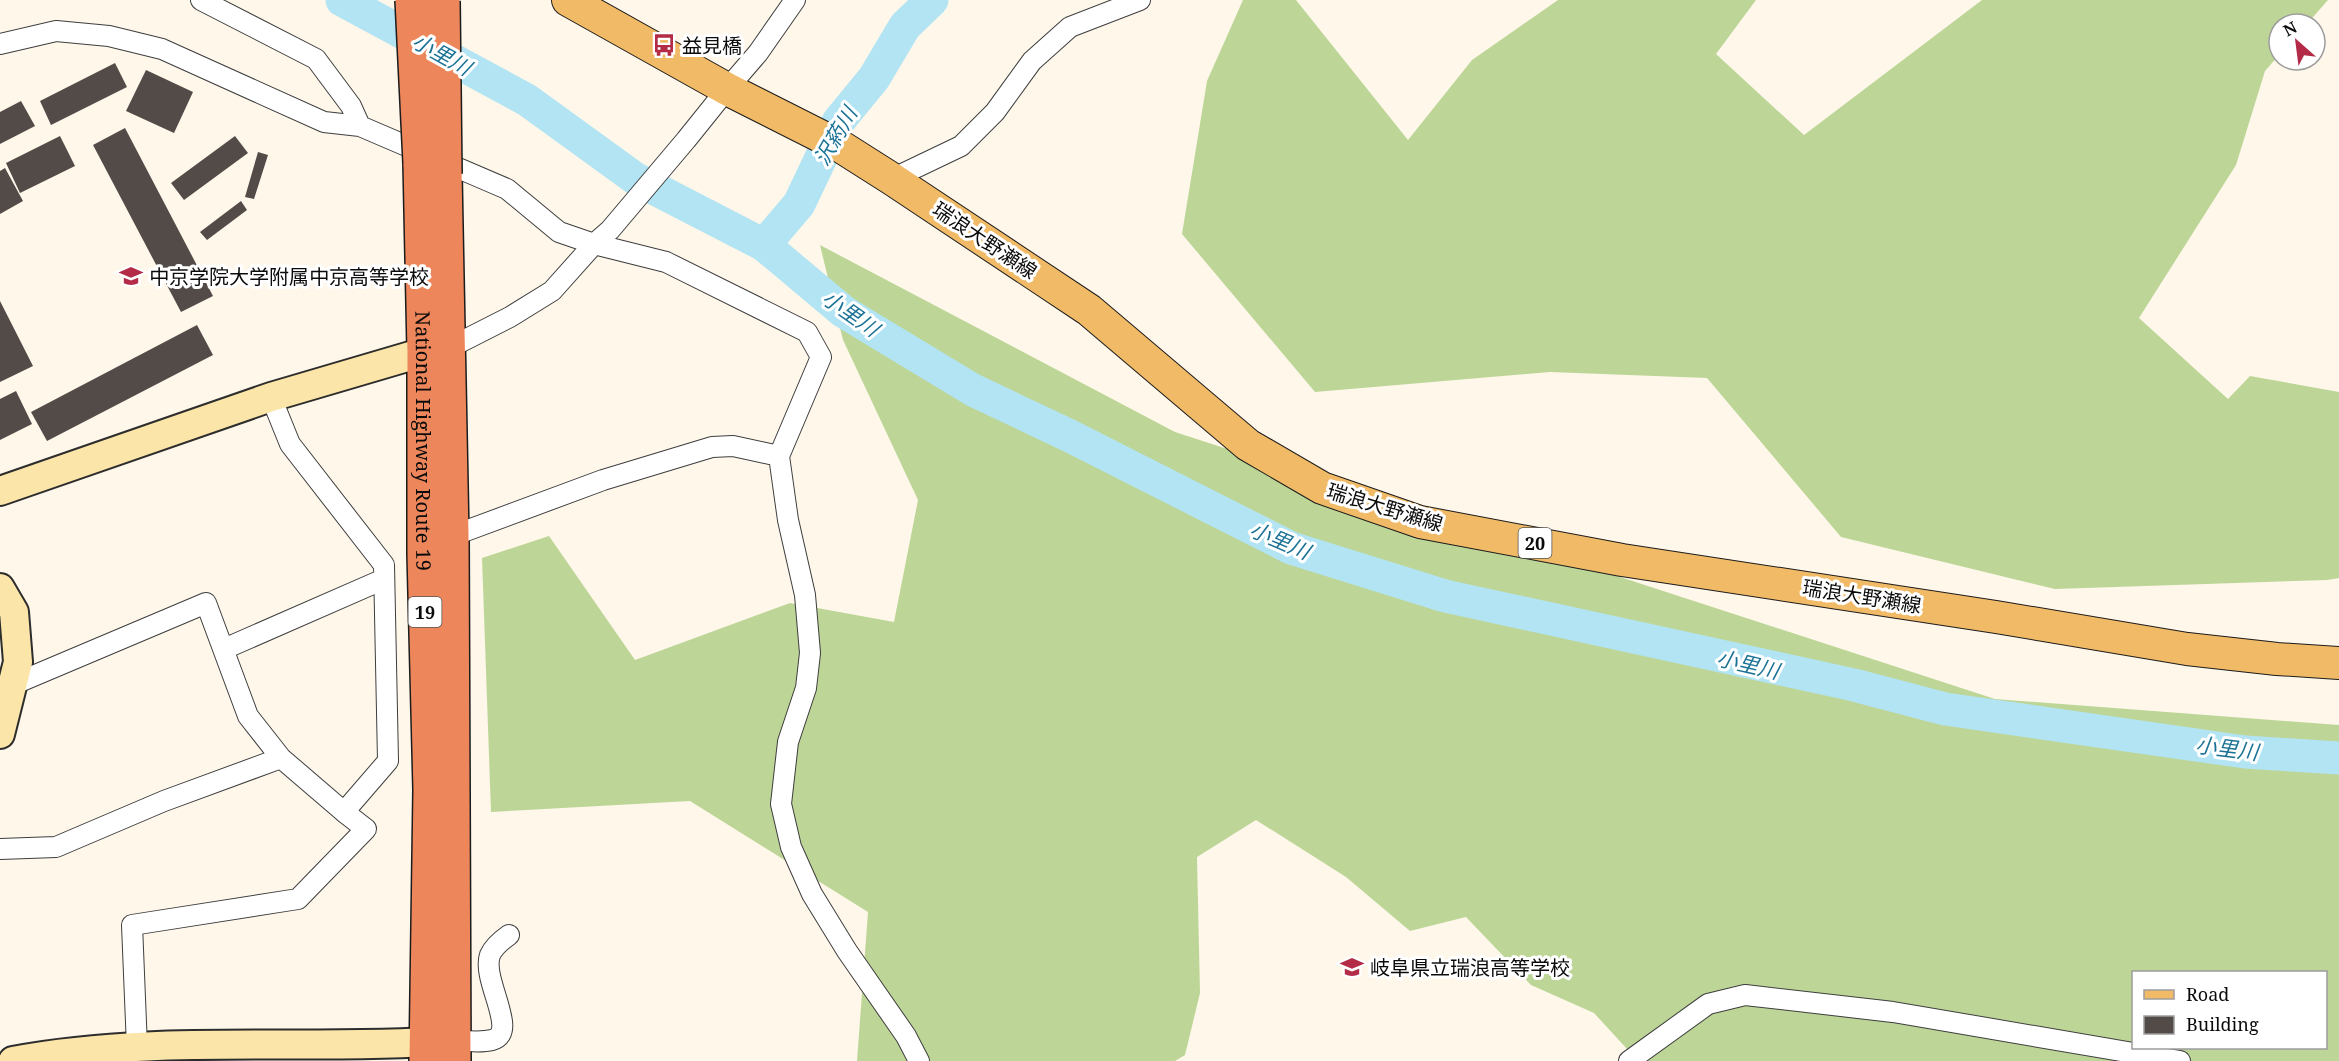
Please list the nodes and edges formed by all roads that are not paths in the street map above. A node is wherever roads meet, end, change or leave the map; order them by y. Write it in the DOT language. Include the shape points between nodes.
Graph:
graph roads {
  1 [pos="201,0"];
  2 [pos="432,0"];
  3 [pos="568,0"];
  4 [pos="795,0"];
  5 [pos="1140,0"];
  6 [pos="0,44"];
  7 [pos="727,89"];
  8 [pos="360,126"];
  9 [pos="892,179"];
  10 [pos="594,244"];
  11 [pos="436,351"];
  12 [pos="271,397"];
  13 [pos="779,456"];
  14 [pos="0,491"];
  15 [pos="452,536"];
  16 [pos="384,579"];
  17 [pos="0,588"];
  18 [pos="224,649"];
  19 [pos="2339,663"];
  20 [pos="12,686"];
  21 [pos="0,734"];
  22 [pos="281,758"];
  23 [pos="344,812"];
  24 [pos="0,849"];
  25 [pos="510,935"];
  26 [pos="0,1046"];
  27 [pos="137,1047"];
  28 [pos="440,1051"];
  29 [pos="2,1061"];
  30 [pos="13,1061"];
  31 [pos="919,1061"];
  32 [pos="1629,1061"];
  33 [pos="2180,1061"];
  1 -- 8 [label="street" via="316,59 351,106"];
  2 -- 11 [label="highway, National Highway Route 19 / 19, bridge"];
  3 -- 7 [label="main road, 瑞浪大野瀬線 / 20"];
  4 -- 7 [label="street"];
  5 -- 9 [label="street" via="1070,27 1032,61 995,112 961,146"];
  6 -- 8 [label="street" via="56,31 120,39 162,49 324,122"];
  7 -- 9 [label="main road, 瑞浪大野瀬線 / 20" via="827,139"];
  7 -- 10 [label="street" via="610,230"];
  8 -- 10 [label="street" via="507,189 559,232"];
  9 -- 19 [label="main road, 瑞浪大野瀬線 / 20" via="1089,310 1248,445 1322,488 1409,518 1622,560 2187,649"];
  10 -- 11 [label="street" via="552,291 510,317"];
  10 -- 13 [label="street" via="666,262 807,332 821,357"];
  11 -- 12 [label="street"];
  11 -- 15 [label="highway, National Highway Route 19 / 19"];
  11 -- 28 [label="highway, National Highway Route 19 / 19" via="424,554"];
  12 -- 14 [label="street"];
  12 -- 16 [label="street" via="290,444 384,565"];
  13 -- 15 [label="street" via="733,446 712,447 603,480"];
  13 -- 31 [label="street" via="805,595 810,653 806,688 788,742 781,804 790,847 812,894"];
  15 -- 28 [label="highway, National Highway Route 19 / 19"];
  16 -- 18 [label="street"];
  16 -- 23 [label="street" via="388,760"];
  17 -- 20 [label="street" via="14,612 18,662"];
  18 -- 20 [label="street" via="206,603"];
  18 -- 22 [label="street" via="248,716"];
  20 -- 21 [label="street"];
  22 -- 23 [label="street"];
  22 -- 24 [label="street" via="164,801 57,847"];
  23 -- 27 [label="street" via="366,829 298,899 132,925"];
  25 -- 28 [label="street" via="498,943 488,963 503,1032 491,1041"];
  26 -- 29 [label="street"];
  27 -- 28 [label="street"];
  27 -- 30 [label="street" via="60,1052"];
  32 -- 33 [label="street" via="1708,1004 1745,995 1893,1012"];
}
